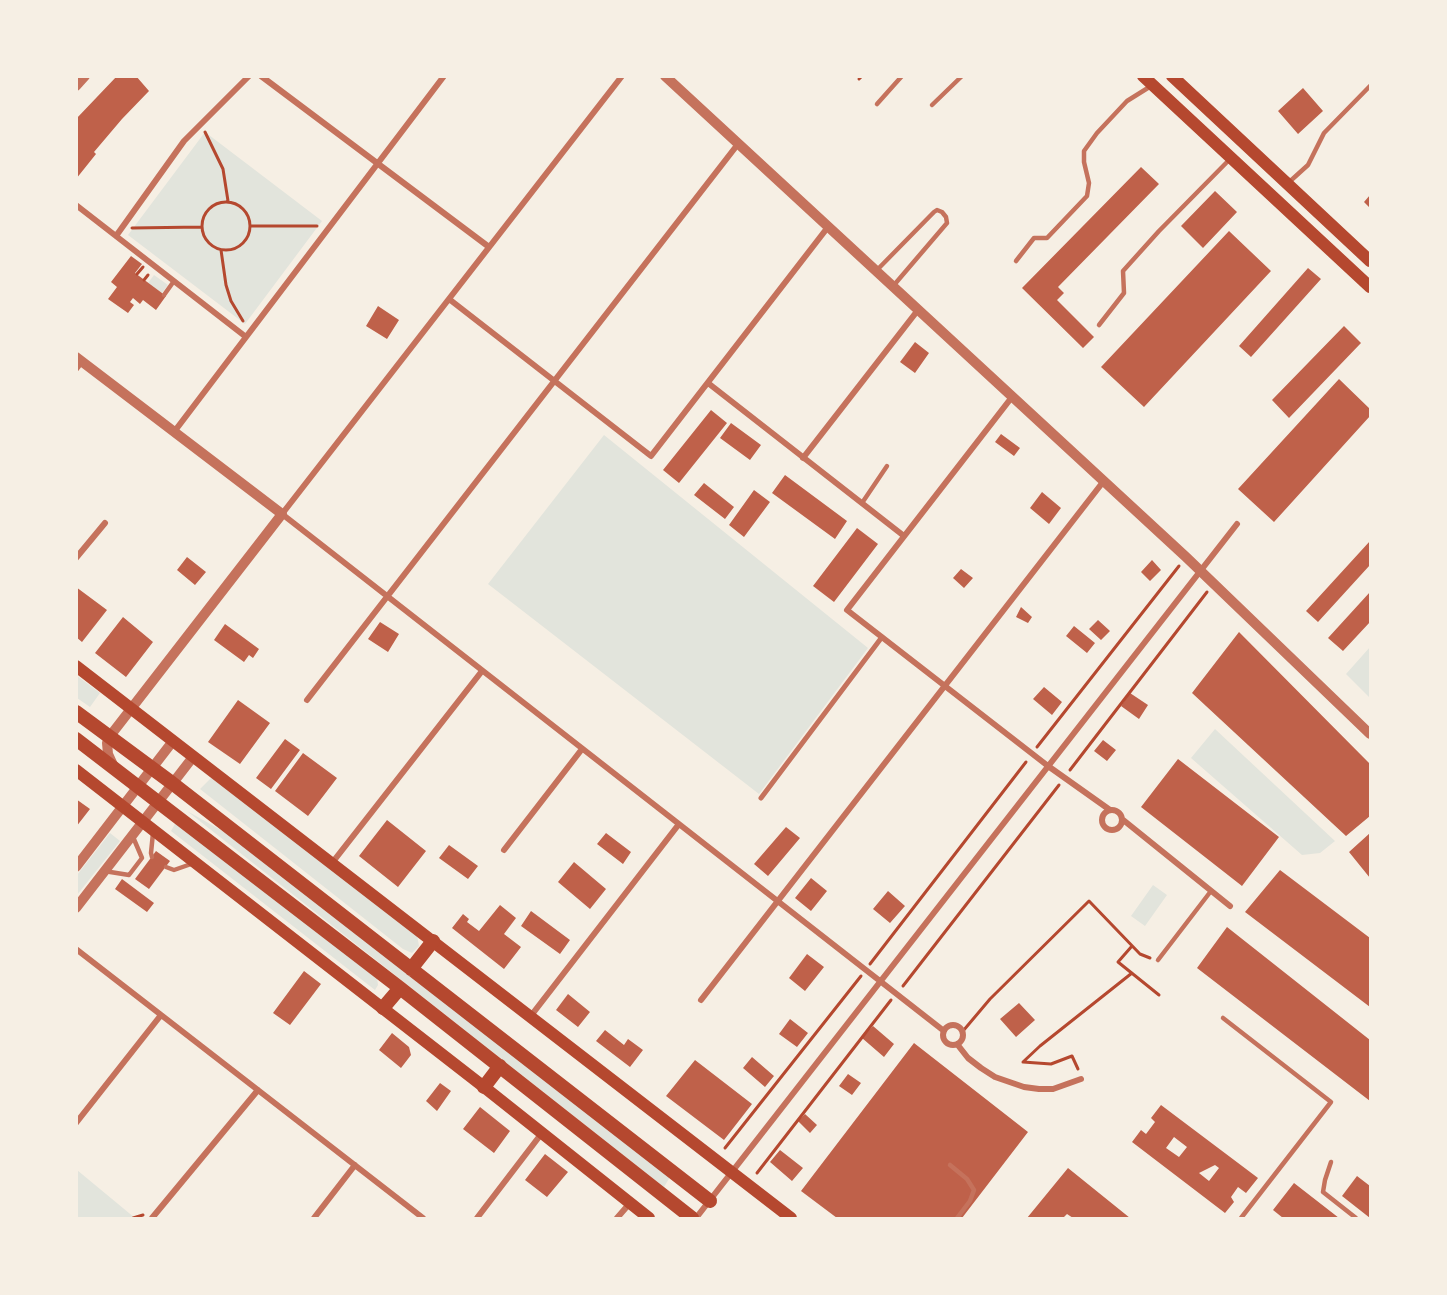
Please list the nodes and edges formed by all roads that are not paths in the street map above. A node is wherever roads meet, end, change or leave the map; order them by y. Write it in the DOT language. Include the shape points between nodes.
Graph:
graph roads {
  1 [pos="85,76"];
  2 [pos="249,76"];
  3 [pos="261,76"];
  4 [pos="444,76"];
  5 [pos="622,76"];
  6 [pos="665,76"];
  7 [pos="902,76"];
  8 [pos="962,76"];
  9 [pos="1143,76"];
  10 [pos="1172,76"];
  11 [pos="76,86"];
  12 [pos="1153,86"];
  13 [pos="1371,86"];
  14 [pos="877,104"];
  15 [pos="932,105"];
  16 [pos="738,144"];
  17 [pos="1252,151"];
  18 [pos="1235,161"];
  19 [pos="378,164"];
  20 [pos="1287,184"];
  21 [pos="76,205"];
  22 [pos="828,227"];
  23 [pos="116,236"];
  24 [pos="489,247"];
  25 [pos="1016,261"];
  26 [pos="1371,261"];
  27 [pos="876,271"];
  28 [pos="174,281"];
  29 [pos="892,286"];
  30 [pos="1371,287"];
  31 [pos="164,295"];
  32 [pos="449,299"];
  33 [pos="918,310"];
  34 [pos="1099,325"];
  35 [pos="248,334"];
  36 [pos="78,362"];
  37 [pos="555,381"];
  38 [pos="708,383"];
  39 [pos="1012,397"];
  40 [pos="174,432"];
  41 [pos="803,458"];
  42 [pos="887,466"];
  43 [pos="1103,482"];
  44 [pos="862,503"];
  45 [pos="282,514"];
  46 [pos="105,524"];
  47 [pos="1237,524"];
  48 [pos="904,536"];
  49 [pos="76,558"];
  50 [pos="1200,571"];
  51 [pos="387,596"];
  52 [pos="882,637"];
  53 [pos="76,666"];
  54 [pos="482,671"];
  55 [pos="945,686"];
  56 [pos="307,700"];
  57 [pos="131,709"];
  58 [pos="76,712"];
  59 [pos="1371,734"];
  60 [pos="110,736"];
  61 [pos="76,739"];
  62 [pos="173,741"];
  63 [pos="582,749"];
  64 [pos="192,757"];
  65 [pos="1048,766"];
  66 [pos="114,767"];
  67 [pos="153,768"];
  68 [pos="76,770"];
  69 [pos="172,783"];
  70 [pos="139,786"];
  71 [pos="761,798"];
  72 [pos="159,801"];
  73 [pos="123,807"];
  74 [pos="1110,810"];
  75 [pos="1122,819"];
  76 [pos="143,822"];
  77 [pos="679,824"];
  78 [pos="154,830"];
  79 [pos="132,835"];
  80 [pos="504,850"];
  81 [pos="142,858"];
  82 [pos="196,862"];
  83 [pos="332,863"];
  84 [pos="76,867"];
  85 [pos="165,867"];
  86 [pos="104,872"];
  87 [pos="1211,891"];
  88 [pos="778,901"];
  89 [pos="1230,906"];
  90 [pos="76,908"];
  91 [pos="432,941"];
  92 [pos="76,950"];
  93 [pos="1158,960"];
  94 [pos="411,969"];
  95 [pos="880,981"];
  96 [pos="400,988"];
  97 [pos="701,1000"];
  98 [pos="383,1008"];
  99 [pos="161,1015"];
  100 [pos="530,1017"];
  101 [pos="1223,1018"];
  102 [pos="944,1031"];
  103 [pos="957,1044"];
  104 [pos="500,1066"];
  105 [pos="1080,1076"];
  106 [pos="484,1087"];
  107 [pos="258,1090"];
  108 [pos="76,1123"];
  109 [pos="542,1133"];
  110 [pos="1331,1162"];
  111 [pos="355,1165"];
  112 [pos="950,1165"];
  113 [pos="732,1172"];
  114 [pos="710,1201"];
  115 [pos="630,1203"];
  116 [pos="152,1218"];
  117 [pos="314,1218"];
  118 [pos="423,1218"];
  119 [pos="477,1218"];
  120 [pos="617,1218"];
  121 [pos="649,1218"];
  122 [pos="694,1218"];
  123 [pos="791,1218"];
  124 [pos="957,1218"];
  125 [pos="1241,1218"];
  126 [pos="1356,1218"];
  1 -- 11 [label="street"];
  2 -- 23 [label="street" via="184,141"];
  3 -- 19 [label="street"];
  4 -- 19 [label="street"];
  5 -- 24 [label="street"];
  6 -- 16 [label="street"];
  7 -- 14 [label="lane"];
  8 -- 15 [label="lane"];
  9 -- 12 [label="main road"];
  10 -- 17 [label="main road"];
  12 -- 18 [label="main road"];
  12 -- 25 [label="lane" via="1127,101 1084,151 1087,196 1047,238 1035,238"];
  13 -- 20 [label="lane" via="1324,133 1308,165"];
  16 -- 22 [label="street"];
  16 -- 37 [label="street"];
  17 -- 18 [label="main road"];
  17 -- 20 [label="main road"];
  18 -- 30 [label="main road"];
  18 -- 34 [label="lane" via="1159,231 1123,271 1124,293"];
  19 -- 24 [label="street"];
  19 -- 35 [label="street"];
  20 -- 26 [label="main road"];
  21 -- 23 [label="street"];
  22 -- 27 [label="street"];
  22 -- 38 [label="street"];
  23 -- 28 [label="street"];
  24 -- 32 [label="street"];
  27 -- 29 [label="street"];
  27 -- 29 [label="lane" via="934,212 942,212 947,223"];
  28 -- 31 [label="lane"];
  28 -- 35 [label="street"];
  29 -- 33 [label="street"];
  32 -- 37 [label="street"];
  32 -- 45 [label="street"];
  33 -- 39 [label="street"];
  33 -- 41 [label="street"];
  35 -- 40 [label="street"];
  36 -- 40 [label="street"];
  37 -- 38 [label="street" via="651,456"];
  37 -- 51 [label="street"];
  38 -- 41 [label="street"];
  39 -- 43 [label="street"];
  39 -- 48 [label="street"];
  40 -- 45 [label="street"];
  41 -- 44 [label="street"];
  42 -- 44 [label="lane"];
  43 -- 50 [label="street"];
  43 -- 55 [label="street"];
  44 -- 48 [label="street"];
  45 -- 51 [label="street"];
  45 -- 57 [label="street"];
  46 -- 49 [label="street"];
  47 -- 50 [label="street"];
  48 -- 52 [label="street" via="847,610"];
  50 -- 59 [label="street"];
  50 -- 65 [label="street"];
  51 -- 54 [label="street"];
  51 -- 56 [label="street"];
  52 -- 55 [label="street"];
  52 -- 71 [label="street"];
  53 -- 57 [label="main road"];
  54 -- 63 [label="street"];
  54 -- 83 [label="street"];
  55 -- 65 [label="street"];
  55 -- 88 [label="street"];
  57 -- 60 [label="street"];
  57 -- 62 [label="main road"];
  58 -- 60 [label="main road"];
  60 -- 66 [label="street" via="108,754"];
  60 -- 67 [label="main road"];
  61 -- 66 [label="main road"];
  62 -- 64 [label="main road"];
  62 -- 67 [label="street"];
  63 -- 77 [label="street"];
  63 -- 80 [label="street"];
  64 -- 69 [label="street"];
  64 -- 83 [label="main road"];
  65 -- 74 [label="street"];
  65 -- 95 [label="street"];
  66 -- 70 [label="main road"];
  67 -- 69 [label="main road"];
  67 -- 70 [label="street"];
  68 -- 73 [label="main road"];
  69 -- 72 [label="street"];
  69 -- 94 [label="main road"];
  70 -- 72 [label="main road"];
  70 -- 73 [label="street"];
  72 -- 76 [label="street"];
  72 -- 96 [label="main road"];
  73 -- 76 [label="main road"];
  73 -- 84 [label="street"];
  74 -- 75 [label="street"];
  74 -- 75 [label="street" via="1102,819 1106,828 1115,830"];
  75 -- 87 [label="street"];
  76 -- 78 [label="main road"];
  76 -- 79 [label="street"];
  77 -- 88 [label="street"];
  77 -- 100 [label="street"];
  78 -- 81 [label="lane" via="151,855"];
  78 -- 82 [label="main road"];
  79 -- 81 [label="lane"];
  79 -- 86 [label="street"];
  81 -- 86 [label="lane" via="129,875"];
  82 -- 85 [label="lane" via="174,870"];
  82 -- 98 [label="main road"];
  83 -- 91 [label="main road"];
  86 -- 90 [label="street"];
  87 -- 89 [label="street"];
  87 -- 93 [label="lane"];
  88 -- 95 [label="street"];
  88 -- 97 [label="street"];
  91 -- 94 [label="main road"];
  91 -- 100 [label="main road"];
  92 -- 99 [label="street"];
  94 -- 114 [label="main road"];
  95 -- 102 [label="street"];
  95 -- 113 [label="street"];
  96 -- 98 [label="main road"];
  96 -- 104 [label="main road"];
  98 -- 106 [label="main road"];
  99 -- 107 [label="street"];
  99 -- 108 [label="street"];
  100 -- 113 [label="main road"];
  101 -- 125 [label="lane" via="1331,1102"];
  102 -- 103 [label="street" via="946,1042"];
  102 -- 103 [label="street" via="952,1025 959,1027 963,1040"];
  103 -- 105 [label="street" via="968,1058 995,1077 1024,1087 1053,1089"];
  104 -- 106 [label="main road"];
  104 -- 122 [label="main road"];
  106 -- 109 [label="main road"];
  107 -- 111 [label="street"];
  107 -- 116 [label="street"];
  109 -- 115 [label="main road"];
  109 -- 119 [label="street"];
  110 -- 126 [label="lane" via="1323,1192"];
  111 -- 117 [label="street"];
  111 -- 118 [label="street"];
  112 -- 124 [label="lane" via="974,1190"];
  113 -- 114 [label="street"];
  113 -- 123 [label="main road"];
  114 -- 122 [label="street"];
  115 -- 120 [label="street"];
  115 -- 121 [label="main road"];
}
